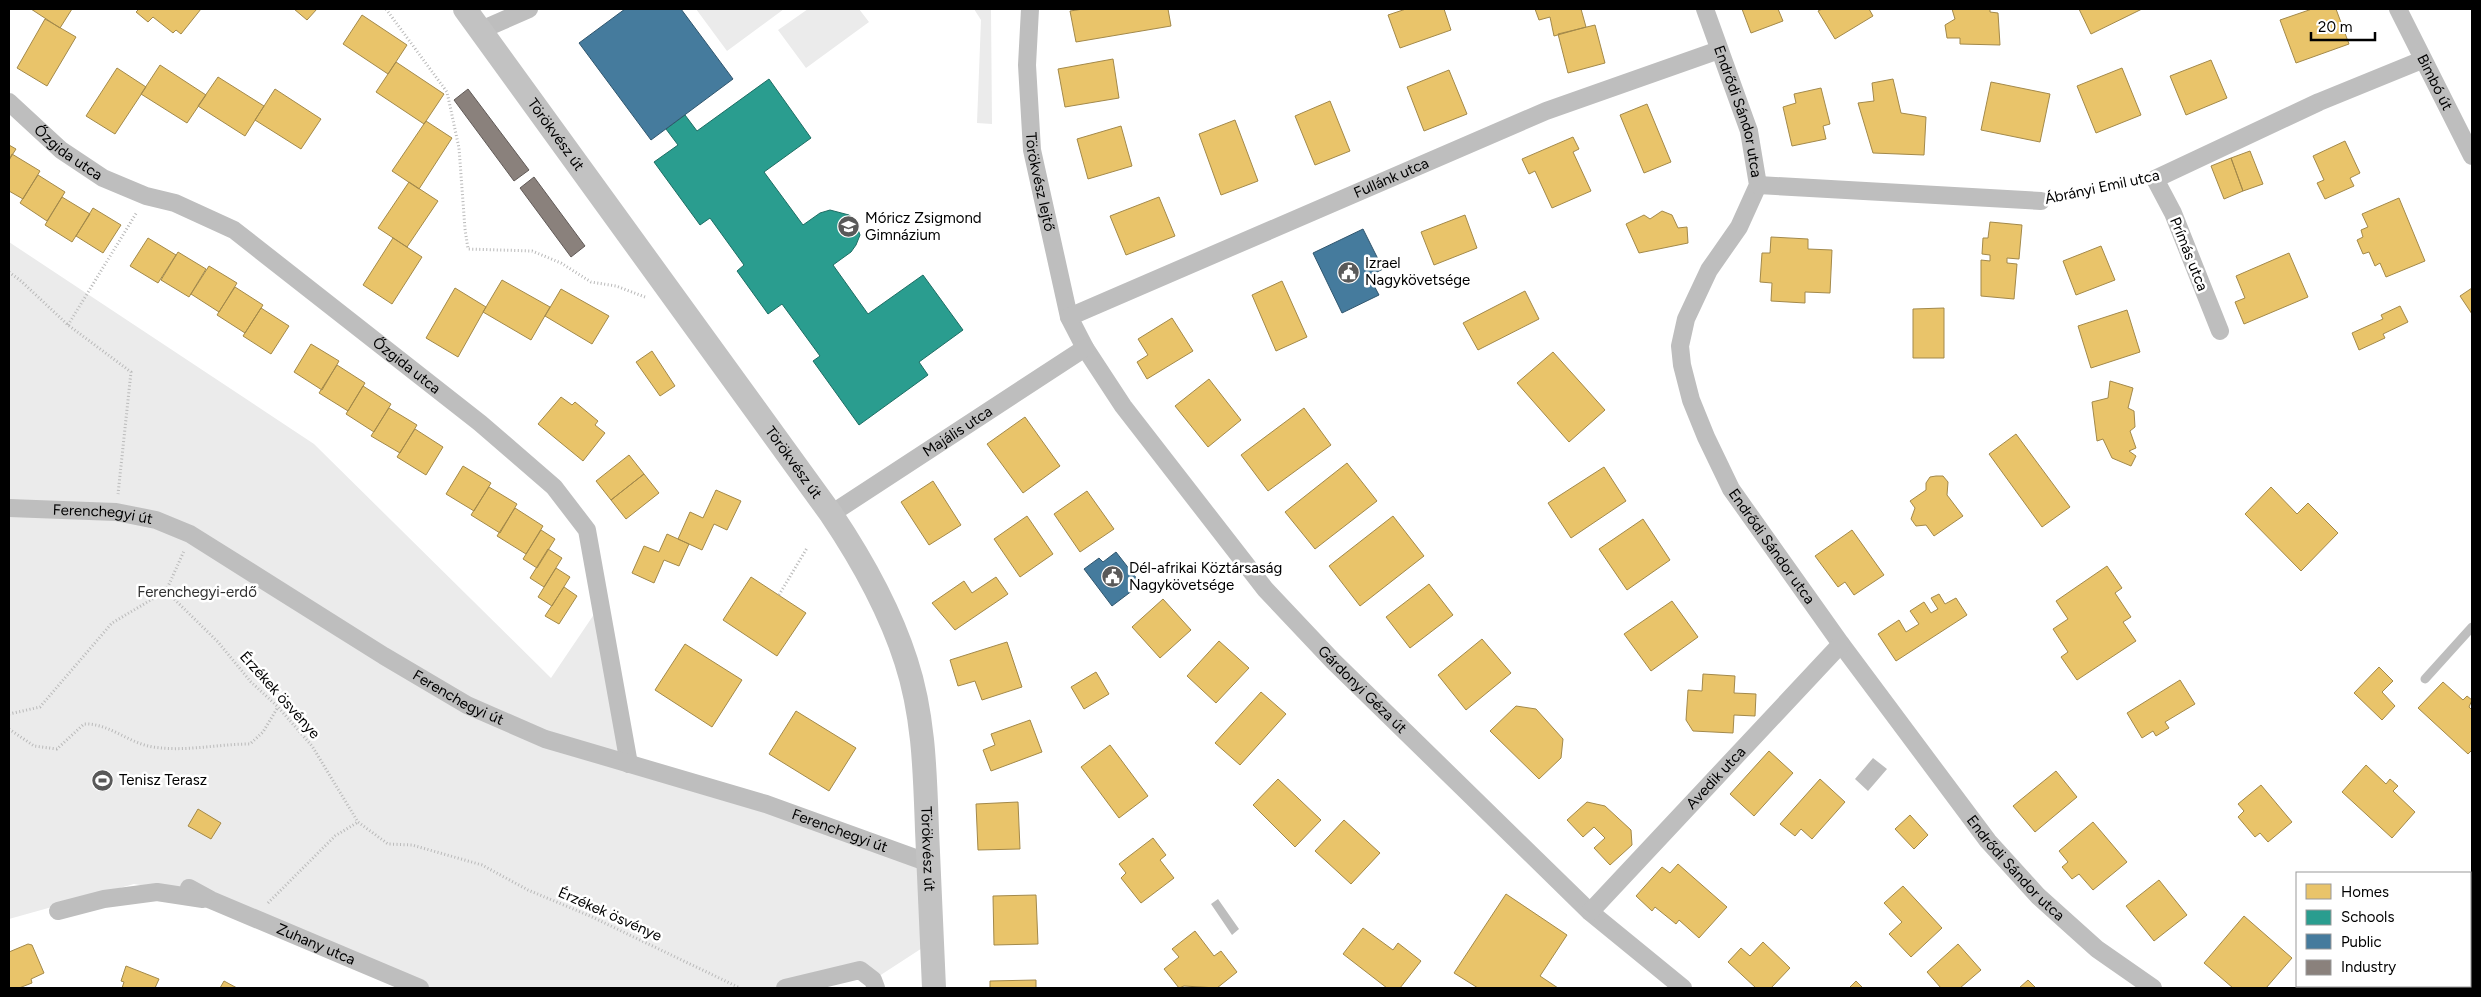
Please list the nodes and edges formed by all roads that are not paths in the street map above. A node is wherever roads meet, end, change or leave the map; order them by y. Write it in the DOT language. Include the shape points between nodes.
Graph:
graph roads {
  1 [pos="465,9"];
  2 [pos="529,9"];
  3 [pos="1030,9"];
  4 [pos="1705,9"];
  5 [pos="2398,9"];
  6 [pos="481,30"];
  7 [pos="1719,50"];
  8 [pos="2422,60"];
  9 [pos="9,102"];
  10 [pos="2472,156"];
  11 [pos="2155,178"];
  12 [pos="1758,185"];
  13 [pos="2041,201"];
  14 [pos="1069,318"];
  15 [pos="2220,332"];
  16 [pos="1085,348"];
  17 [pos="9,508"];
  18 [pos="831,514"];
  19 [pos="2472,627"];
  20 [pos="1841,644"];
  21 [pos="2425,678"];
  22 [pos="629,764"];
  23 [pos="928,863"];
  24 [pos="189,888"];
  25 [pos="211,900"];
  26 [pos="58,910"];
  27 [pos="1590,912"];
  28 [pos="420,988"];
  29 [pos="785,988"];
  30 [pos="876,988"];
  31 [pos="934,988"];
  32 [pos="1683,988"];
  33 [pos="2153,988"];
  1 -- 6 [label="street, Törökvész út"];
  2 -- 6 [label="street"];
  3 -- 14 [label="street, Törökvész lejtő" via="1027,65 1032,150"];
  4 -- 7 [label="street, Endrődi Sándor utca"];
  5 -- 8 [label="street, Bimbó út"];
  6 -- 18 [label="street, Törökvész út"];
  7 -- 12 [label="street, Endrődi Sándor utca" via="1749,132"];
  7 -- 14 [label="street, Fullánk utca" via="1546,111"];
  8 -- 10 [label="street, Bimbó út"];
  8 -- 11 [label="street, Ábrányi Emil utca" via="2319,102"];
  9 -- 22 [label="street, Őzgida utca" via="61,150 104,178 146,196 175,203 234,230 480,423 554,487 588,530"];
  11 -- 15 [label="street, Prímás utca" via="2173,213"];
  12 -- 13 [label="street, Ábrányi Emil utca"];
  12 -- 20 [label="street, Endrődi Sándor utca" via="1738,227 1709,270 1686,319 1680,346 1682,365 1691,400 1731,489"];
  14 -- 16 [label="street, Törökvész lejtő"];
  16 -- 18 [label="street, Majális utca"];
  16 -- 27 [label="street, Gárdonyi Géza út" via="1123,406 1265,589 1333,661"];
  17 -- 22 [label="street, Ferenchegyi út" via="116,512 156,520 190,534 384,656 467,704 545,739"];
  18 -- 23 [label="street, Törökvész út" via="865,566 906,662 921,722"];
  19 -- 21 [label="lane"];
  20 -- 27 [label="street, Avedik utca"];
  20 -- 33 [label="street, Endrődi Sándor utca" via="1988,841 2038,896 2097,949"];
  22 -- 23 [label="street, Ferenchegyi út" via="766,804"];
  23 -- 31 [label="street, Törökvész út"];
  24 -- 25 [label="street, Zuhany utca"];
  25 -- 26 [label="street, Zuhany utca" via="157,892 104,899"];
  25 -- 28 [label="street, Zuhany utca"];
  27 -- 32 [label="street, Gárdonyi Géza út"];
  29 -- 30 [label="street" via="860,970 873,980"];
}
